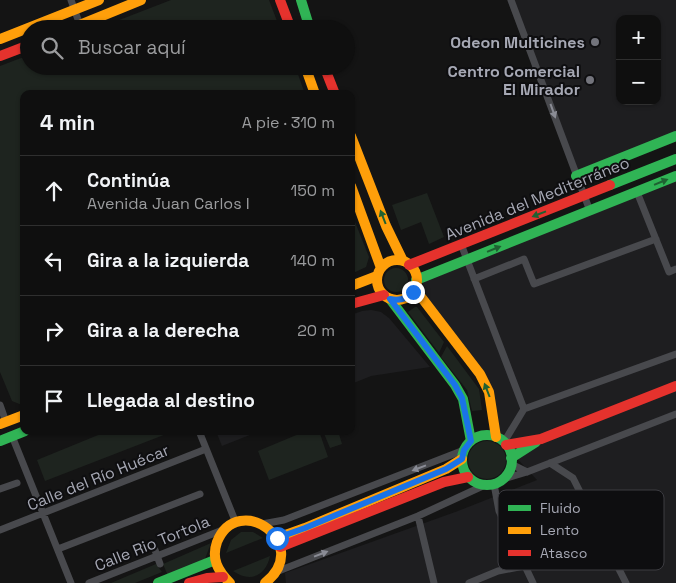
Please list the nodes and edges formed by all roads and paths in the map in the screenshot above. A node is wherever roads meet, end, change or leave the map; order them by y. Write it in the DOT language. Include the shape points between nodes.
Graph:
graph roads {
  1 [pos="100,0"];
  2 [pos="141,0"];
  3 [pos="280,0"];
  4 [pos="284,0"];
  5 [pos="301,0"];
  6 [pos="511,0"];
  7 [pos="73,5"];
  8 [pos="285,11"];
  9 [pos="41,20"];
  10 [pos="78,20"];
  11 [pos="92,20"];
  12 [pos="288,20"];
  13 [pos="307,20"];
  14 [pos="20,30"];
  15 [pos="0,39"];
  16 [pos="20,48"];
  17 [pos="0,56"];
  18 [pos="308,75"];
  19 [pos="328,75"];
  20 [pos="314,90"];
  21 [pos="333,90"];
  22 [pos="676,136"];
  23 [pos="355,146"];
  24 [pos="676,159"];
  25 [pos="576,176"];
  26 [pos="676,176"];
  27 [pos="637,192"];
  28 [pos="355,196"];
  29 [pos="584,196"];
  30 [pos="590,211"];
  31 [pos="656,239"];
  32 [pos="461,244"];
  33 [pos="467,260"];
  34 [pos="406,263"];
  35 [pos="676,269"];
  36 [pos="379,272"];
  37 [pos="474,279"];
  38 [pos="355,284"];
  39 [pos="416,284"];
  40 [pos="387,297"];
  41 [pos="355,303"];
  42 [pos="676,354"];
  43 [pos="676,386"];
  44 [pos="0,405"];
  45 [pos="524,409"];
  46 [pos="676,414"];
  47 [pos="20,417"];
  48 [pos="3,423"];
  49 [pos="20,433"];
  50 [pos="201,435"];
  51 [pos="12,436"];
  52 [pos="541,439"];
  53 [pos="0,441"];
  54 [pos="471,441"];
  55 [pos="502,442"];
  56 [pos="206,449"];
  57 [pos="463,455"];
  58 [pos="511,461"];
  59 [pos="550,463"];
  60 [pos="527,472"];
  61 [pos="468,477"];
  62 [pos="17,483"];
  63 [pos="494,483"];
  64 [pos="0,489"];
  65 [pos="579,490"];
  66 [pos="200,494"];
  67 [pos="498,505"];
  68 [pos="43,513"];
  69 [pos="418,516"];
  70 [pos="236,523"];
  71 [pos="262,524"];
  72 [pos="225,529"];
  73 [pos="0,530"];
  74 [pos="278,542"];
  75 [pos="58,549"];
  76 [pos="156,553"];
  77 [pos="215,560"];
  78 [pos="160,564"];
  79 [pos="503,570"];
  80 [pos="526,570"];
  81 [pos="620,570"];
  82 [pos="274,577"];
  83 [pos="227,580"];
  84 [pos="71,583"];
  85 [pos="90,583"];
  86 [pos="158,583"];
  87 [pos="189,583"];
  88 [pos="265,583"];
  89 [pos="434,583"];
  90 [pos="469,583"];
  91 [pos="533,583"];
  92 [pos="626,583"];
  1 -- 7 [label="street"];
  2 -- 11 [label="street"];
  3 -- 8 [label="street"];
  4 -- 8 [label="street"];
  5 -- 13 [label="street"];
  6 -- 25 [label="street, one-way"];
  7 -- 9 [label="street"];
  7 -- 10 [label="street"];
  8 -- 12 [label="street"];
  14 -- 15 [label="street"];
  16 -- 17 [label="street"];
  18 -- 20 [label="street"];
  19 -- 21 [label="street"];
  22 -- 25 [label="street, Avenida del Mediterráneo"];
  34 -- 23 [label="street, one-way" via="386,226"];
  24 -- 29 [label="street, Avenida del Mediterráneo"];
  25 -- 29 [label="street"];
  27 -- 26 [label="street, Avenida del Mediterráneo, one-way"];
  27 -- 30 [label="street, Avenida del Mediterráneo"];
  27 -- 31 [label="street"];
  28 -- 36 [label="street" via="373,241"];
  29 -- 30 [label="street"];
  29 -- 32 [label="street, Avenida del Mediterráneo, one-way"];
  33 -- 30 [label="street, Avenida del Mediterráneo, one-way"];
  31 -- 35 [label="street" via="669,272"];
  31 -- 37 [label="street" via="534,284 524,259"];
  32 -- 33 [label="street"];
  32 -- 34 [label="street, Avenida del Mediterráneo"];
  33 -- 37 [label="street"];
  33 -- 39 [label="street, Avenida del Mediterráneo"];
  34 -- 36 [label="street" via="391,261"];
  34 -- 39 [label="street" via="415,272"];
  36 -- 38 [label="street"];
  36 -- 40 [label="street" via="378,287"];
  37 -- 45 [label="street"];
  39 -- 40 [label="street" via="404,298"];
  55 -- 39 [label="street, one-way" via="489,392 480,374"];
  40 -- 41 [label="street"];
  40 -- 54 [label="street" via="458,390"];
  42 -- 45 [label="street"];
  43 -- 52 [label="street"];
  44 -- 48 [label="street"];
  45 -- 55 [label="street"];
  46 -- 59 [label="street"];
  47 -- 48 [label="street"];
  49 -- 51 [label="street"];
  50 -- 56 [label="street"];
  51 -- 53 [label="street"];
  51 -- 68 [label="street"];
  52 -- 55 [label="street"];
  52 -- 58 [label="street"];
  54 -- 55 [label="street" via="483,436"];
  54 -- 57 [label="street"];
  55 -- 58 [label="street"];
  56 -- 68 [label="street, Calle del Río Huécar"];
  56 -- 70 [label="street"];
  57 -- 61 [label="street" via="463,469"];
  57 -- 71 [label="street, one-way" via="284,520"];
  57 -- 74 [label="street" via="446,469"];
  58 -- 60 [label="street"];
  58 -- 63 [label="street" via="508,474"];
  59 -- 60 [label="street"];
  59 -- 65 [label="street" via="573,478"];
  60 -- 63 [label="street"];
  61 -- 63 [label="street" via="475,482"];
  61 -- 74 [label="street" via="444,482"];
  62 -- 64 [label="street"];
  63 -- 67 [label="street"];
  63 -- 69 [label="street"];
  66 -- 75 [label="street"];
  68 -- 73 [label="street, Calle del Río Huécar"];
  68 -- 75 [label="street"];
  82 -- 69 [label="street, one-way"];
  69 -- 89 [label="street"];
  70 -- 71 [label="street" via="251,521"];
  70 -- 72 [label="street"];
  71 -- 74 [label="street" via="271,530"];
  72 -- 76 [label="street, Calle Rio Tortola"];
  72 -- 77 [label="street" via="216,543"];
  74 -- 82 [label="street" via="281,558"];
  75 -- 84 [label="street"];
  76 -- 78 [label="street"];
  76 -- 85 [label="street, Calle Rio Tortola"];
  77 -- 83 [label="street" via="218,571"];
  77 -- 86 [label="street"];
  79 -- 90 [label="street"];
  80 -- 91 [label="street"];
  81 -- 92 [label="street"];
  82 -- 88 [label="street"];
  83 -- 87 [label="street" via="207,578"];
}
